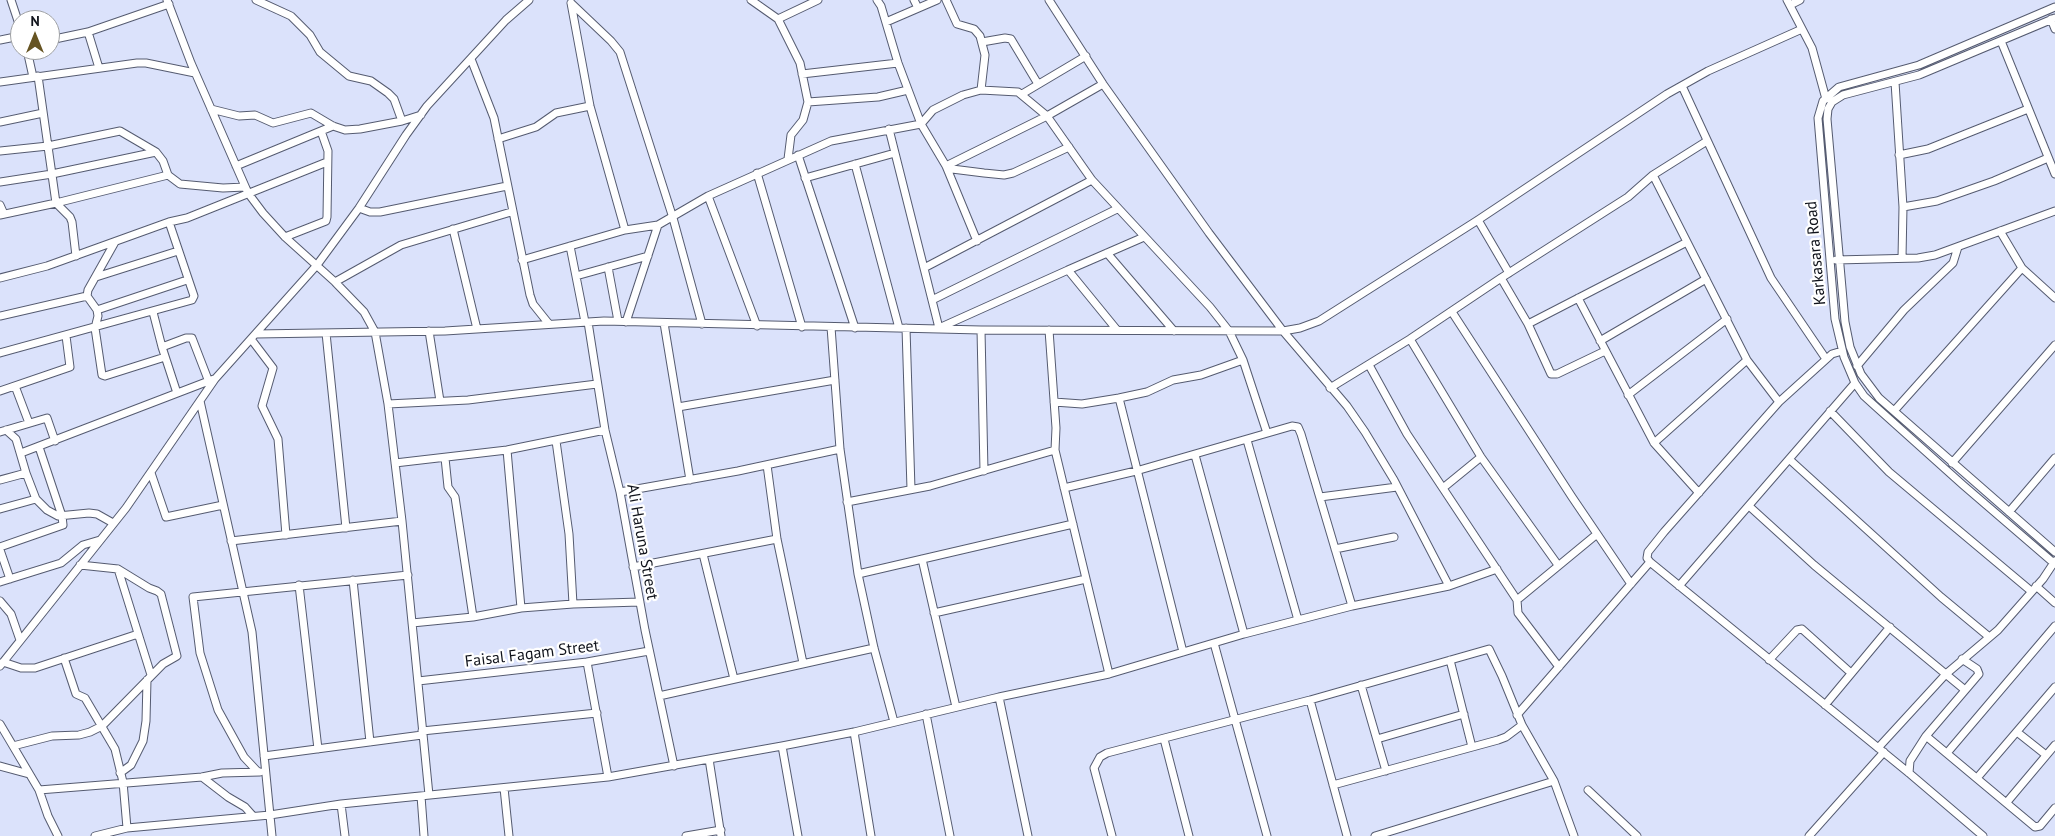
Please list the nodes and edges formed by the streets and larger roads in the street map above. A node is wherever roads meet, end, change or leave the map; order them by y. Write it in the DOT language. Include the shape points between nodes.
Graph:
graph roads {
  1 [pos="256,0"];
  2 [pos="529,0"];
  3 [pos="751,0"];
  4 [pos="818,0"];
  5 [pos="877,0"];
  6 [pos="914,0"];
  7 [pos="937,0"];
  8 [pos="946,0"];
  9 [pos="1049,0"];
  10 [pos="1800,0"];
  11 [pos="168,2"];
  12 [pos="571,2"];
  13 [pos="1789,2"];
  14 [pos="2055,7"];
  15 [pos="918,8"];
  16 [pos="2053,18"];
  17 [pos="778,19"];
  18 [pos="886,22"];
  19 [pos="1802,29"];
  20 [pos="2055,29"];
  21 [pos="88,32"];
  22 [pos="60,38"];
  23 [pos="2001,41"];
  24 [pos="982,42"];
  25 [pos="1086,56"];
  26 [pos="471,59"];
  27 [pos="30,60"];
  28 [pos="898,63"];
  29 [pos="99,68"];
  30 [pos="195,72"];
  31 [pos="802,74"];
  32 [pos="36,76"];
  33 [pos="0,82"];
  34 [pos="1895,82"];
  35 [pos="1038,84"];
  36 [pos="1103,84"];
  37 [pos="1682,86"];
  38 [pos="908,90"];
  39 [pos="982,90"];
  40 [pos="1022,94"];
  41 [pos="1826,98"];
  42 [pos="808,102"];
  43 [pos="590,106"];
  44 [pos="1829,108"];
  45 [pos="211,109"];
  46 [pos="2028,109"];
  47 [pos="43,113"];
  48 [pos="421,115"];
  49 [pos="1048,116"];
  50 [pos="402,121"];
  51 [pos="0,122"];
  52 [pos="921,124"];
  53 [pos="333,126"];
  54 [pos="889,129"];
  55 [pos="321,130"];
  56 [pos="498,139"];
  57 [pos="1708,141"];
  58 [pos="48,146"];
  59 [pos="1070,147"];
  60 [pos="0,151"];
  61 [pos="156,152"];
  62 [pos="895,153"];
  63 [pos="798,155"];
  64 [pos="1900,155"];
  65 [pos="2048,158"];
  66 [pos="788,159"];
  67 [pos="327,162"];
  68 [pos="855,164"];
  69 [pos="236,166"];
  70 [pos="946,166"];
  71 [pos="757,173"];
  72 [pos="52,174"];
  73 [pos="2055,174"];
  74 [pos="168,175"];
  75 [pos="1653,175"];
  76 [pos="805,178"];
  77 [pos="1092,180"];
  78 [pos="0,182"];
  79 [pos="507,186"];
  80 [pos="247,190"];
  81 [pos="708,196"];
  82 [pos="56,203"];
  83 [pos="0,205"];
  84 [pos="1903,207"];
  85 [pos="359,208"];
  86 [pos="1117,209"];
  87 [pos="2055,211"];
  88 [pos="512,212"];
  89 [pos="2,214"];
  90 [pos="673,218"];
  91 [pos="1478,220"];
  92 [pos="169,222"];
  93 [pos="658,225"];
  94 [pos="453,229"];
  95 [pos="625,230"];
  96 [pos="2000,231"];
  97 [pos="285,237"];
  98 [pos="1144,237"];
  99 [pos="977,241"];
  100 [pos="115,242"];
  101 [pos="1687,242"];
  102 [pos="570,246"];
  103 [pos="1958,247"];
  104 [pos="178,251"];
  105 [pos="1107,253"];
  106 [pos="76,256"];
  107 [pos="648,256"];
  108 [pos="1902,258"];
  109 [pos="522,260"];
  110 [pos="1840,260"];
  111 [pos="1830,261"];
  112 [pos="317,265"];
  113 [pos="608,267"];
  114 [pos="924,268"];
  115 [pos="2022,268"];
  116 [pos="1068,270"];
  117 [pos="1510,272"];
  118 [pos="576,276"];
  119 [pos="96,277"];
  120 [pos="0,278"];
  121 [pos="1501,278"];
  122 [pos="1706,279"];
  123 [pos="188,280"];
  124 [pos="335,282"];
  125 [pos="87,296"];
  126 [pos="1578,298"];
  127 [pos="2055,298"];
  128 [pos="932,300"];
  129 [pos="97,310"];
  130 [pos="153,312"];
  131 [pos="1452,312"];
  132 [pos="0,316"];
  133 [pos="1727,320"];
  134 [pos="587,322"];
  135 [pos="622,322"];
  136 [pos="664,323"];
  137 [pos="549,324"];
  138 [pos="702,324"];
  139 [pos="1528,324"];
  140 [pos="757,326"];
  141 [pos="802,327"];
  142 [pos="831,327"];
  143 [pos="95,328"];
  144 [pos="855,328"];
  145 [pos="903,328"];
  146 [pos="939,328"];
  147 [pos="477,329"];
  148 [pos="981,330"];
  149 [pos="1049,330"];
  150 [pos="1117,330"];
  151 [pos="1284,330"];
  152 [pos="429,331"];
  153 [pos="1174,331"];
  154 [pos="1229,331"];
  155 [pos="376,332"];
  156 [pos="326,333"];
  157 [pos="66,336"];
  158 [pos="254,336"];
  159 [pos="1410,339"];
  160 [pos="1600,341"];
  161 [pos="2055,345"];
  162 [pos="162,348"];
  163 [pos="1842,350"];
  164 [pos="1605,351"];
  165 [pos="0,353"];
  166 [pos="165,357"];
  167 [pos="1826,359"];
  168 [pos="1243,360"];
  169 [pos="1747,360"];
  170 [pos="1369,365"];
  171 [pos="1857,366"];
  172 [pos="212,380"];
  173 [pos="835,380"];
  174 [pos="1856,383"];
  175 [pos="597,384"];
  176 [pos="15,386"];
  177 [pos="1330,388"];
  178 [pos="0,391"];
  179 [pos="177,393"];
  180 [pos="1628,395"];
  181 [pos="1119,398"];
  182 [pos="200,401"];
  183 [pos="440,401"];
  184 [pos="1054,402"];
  185 [pos="1779,402"];
  186 [pos="388,404"];
  187 [pos="678,408"];
  188 [pos="1830,411"];
  189 [pos="1894,411"];
  190 [pos="29,423"];
  191 [pos="605,430"];
  192 [pos="3,431"];
  193 [pos="1267,434"];
  194 [pos="1247,440"];
  195 [pos="55,441"];
  196 [pos="556,441"];
  197 [pos="1654,443"];
  198 [pos="39,446"];
  199 [pos="840,448"];
  200 [pos="507,450"];
  201 [pos="1055,450"];
  202 [pos="21,453"];
  203 [pos="1195,455"];
  204 [pos="1481,457"];
  205 [pos="445,458"];
  206 [pos="2055,458"];
  207 [pos="1790,459"];
  208 [pos="1952,462"];
  209 [pos="395,463"];
  210 [pos="766,465"];
  211 [pos="984,471"];
  212 [pos="1136,471"];
  213 [pos="26,473"];
  214 [pos="151,473"];
  215 [pos="0,480"];
  216 [pos="690,480"];
  217 [pos="1397,487"];
  218 [pos="1064,488"];
  219 [pos="1443,488"];
  220 [pos="912,489"];
  221 [pos="620,492"];
  222 [pos="1699,492"];
  223 [pos="1320,497"];
  224 [pos="36,499"];
  225 [pos="847,502"];
  226 [pos="223,505"];
  227 [pos="1749,506"];
  228 [pos="0,508"];
  229 [pos="2009,512"];
  230 [pos="62,516"];
  231 [pos="402,521"];
  232 [pos="113,523"];
  233 [pos="1073,524"];
  234 [pos="346,528"];
  235 [pos="286,534"];
  236 [pos="1597,534"];
  237 [pos="1394,536"];
  238 [pos="100,539"];
  239 [pos="777,539"];
  240 [pos="231,541"];
  241 [pos="0,548"];
  242 [pos="1335,550"];
  243 [pos="2055,552"];
  244 [pos="703,554"];
  245 [pos="922,559"];
  246 [pos="1650,562"];
  247 [pos="2054,563"];
  248 [pos="80,565"];
  249 [pos="1558,565"];
  250 [pos="634,568"];
  251 [pos="118,569"];
  252 [pos="1497,570"];
  253 [pos="858,574"];
  254 [pos="408,575"];
  255 [pos="10,579"];
  256 [pos="1086,579"];
  257 [pos="353,580"];
  258 [pos="0,582"];
  259 [pos="1631,584"];
  260 [pos="300,585"];
  261 [pos="1449,586"];
  262 [pos="1679,586"];
  263 [pos="2034,588"];
  264 [pos="243,591"];
  265 [pos="1518,600"];
  266 [pos="0,601"];
  267 [pos="640,602"];
  268 [pos="2055,603"];
  269 [pos="573,604"];
  270 [pos="1352,606"];
  271 [pos="521,608"];
  272 [pos="934,613"];
  273 [pos="473,617"];
  274 [pos="1298,620"];
  275 [pos="412,623"];
  276 [pos="2055,626"];
  277 [pos="1890,627"];
  278 [pos="138,634"];
  279 [pos="1244,634"];
  280 [pos="1988,636"];
  281 [pos="20,640"];
  282 [pos="1214,643"];
  283 [pos="874,648"];
  284 [pos="649,651"];
  285 [pos="1183,652"];
  286 [pos="64,658"];
  287 [pos="1962,659"];
  288 [pos="1450,660"];
  289 [pos="1769,660"];
  290 [pos="587,662"];
  291 [pos="803,663"];
  292 [pos="2,664"];
  293 [pos="1559,668"];
  294 [pos="1851,673"];
  295 [pos="1108,674"];
  296 [pos="1946,674"];
  297 [pos="149,677"];
  298 [pos="734,679"];
  299 [pos="418,682"];
  300 [pos="1362,685"];
  301 [pos="2055,687"];
  302 [pos="1964,690"];
  303 [pos="659,696"];
  304 [pos="999,697"];
  305 [pos="1310,700"];
  306 [pos="1825,705"];
  307 [pos="956,707"];
  308 [pos="597,713"];
  309 [pos="926,714"];
  310 [pos="1464,714"];
  311 [pos="1517,715"];
  312 [pos="1236,720"];
  313 [pos="894,722"];
  314 [pos="0,724"];
  315 [pos="1522,725"];
  316 [pos="102,726"];
  317 [pos="854,732"];
  318 [pos="2017,732"];
  319 [pos="422,733"];
  320 [pos="1926,736"];
  321 [pos="1164,739"];
  322 [pos="1377,739"];
  323 [pos="370,742"];
  324 [pos="13,746"];
  325 [pos="782,746"];
  326 [pos="1472,747"];
  327 [pos="318,749"];
  328 [pos="1881,750"];
  329 [pos="2052,751"];
  330 [pos="1947,752"];
  331 [pos="264,756"];
  332 [pos="709,759"];
  333 [pos="0,766"];
  334 [pos="674,766"];
  335 [pos="1386,771"];
  336 [pos="262,772"];
  337 [pos="1909,772"];
  338 [pos="120,773"];
  339 [pos="29,774"];
  340 [pos="202,777"];
  341 [pos="608,777"];
  342 [pos="1977,778"];
  343 [pos="123,782"];
  344 [pos="1554,782"];
  345 [pos="1333,785"];
  346 [pos="504,788"];
  347 [pos="39,790"];
  348 [pos="1588,790"];
  349 [pos="425,796"];
  350 [pos="2007,802"];
  351 [pos="340,804"];
  352 [pos="2055,808"];
  353 [pos="270,814"];
  354 [pos="254,816"];
  355 [pos="127,828"];
  356 [pos="721,833"];
  357 [pos="108,835"];
  358 [pos="58,836"];
  359 [pos="95,836"];
  360 [pos="272,836"];
  361 [pos="345,836"];
  362 [pos="424,836"];
  363 [pos="509,836"];
  364 [pos="686,836"];
  365 [pos="798,836"];
  366 [pos="871,836"];
  367 [pos="950,836"];
  368 [pos="1028,836"];
  369 [pos="1112,836"];
  370 [pos="1189,836"];
  371 [pos="1267,836"];
  372 [pos="1347,836"];
  373 [pos="1375,836"];
  374 [pos="1574,836"];
  375 [pos="1637,836"];
  376 [pos="1809,836"];
  377 [pos="1983,836"];
  1 -- 50 [label="street" via="290,16 310,35 320,52 349,76 371,81 388,93 394,99"];
  2 -- 26 [label="street"];
  3 -- 17 [label="street"];
  4 -- 17 [label="street"];
  5 -- 18 [label="street"];
  6 -- 15 [label="street"];
  7 -- 15 [label="street"];
  8 -- 24 [label="street" via="957,24 974,29"];
  9 -- 25 [label="street"];
  10 -- 13 [label="street"];
  11 -- 21 [label="street"];
  11 -- 30 [label="street"];
  12 -- 43 [label="street"];
  12 -- 90 [label="street" via="620,52"];
  13 -- 19 [label="street, Karkasara Road"];
  14 -- 41 [label="street" via="1918,65 1839,87"];
  15 -- 18 [label="street"];
  16 -- 20 [label="street"];
  16 -- 23 [label="street"];
  17 -- 31 [label="street" via="800,63"];
  18 -- 28 [label="street"];
  19 -- 37 [label="street"];
  19 -- 41 [label="street, Karkasara Road" via="1815,56"];
  21 -- 22 [label="street"];
  21 -- 29 [label="street"];
  23 -- 34 [label="street"];
  23 -- 46 [label="street"];
  24 -- 35 [label="street" via="1011,39"];
  24 -- 39 [label="street" via="985,55"];
  25 -- 35 [label="street"];
  25 -- 36 [label="street"];
  26 -- 48 [label="street"];
  26 -- 56 [label="street"];
  27 -- 32 [label="street"];
  28 -- 31 [label="street"];
  28 -- 38 [label="street"];
  29 -- 30 [label="street" via="146,63"];
  29 -- 32 [label="street"];
  30 -- 45 [label="street"];
  31 -- 42 [label="street"];
  32 -- 33 [label="street"];
  32 -- 47 [label="street"];
  34 -- 44 [label="street" via="1843,95 1836,98"];
  34 -- 64 [label="street"];
  35 -- 40 [label="street"];
  36 -- 49 [label="street"];
  36 -- 151 [label="street" via="1209,233"];
  37 -- 57 [label="street"];
  37 -- 91 [label="street"];
  38 -- 42 [label="street" via="878,97"];
  38 -- 52 [label="street"];
  39 -- 40 [label="street"];
  39 -- 52 [label="street" via="950,101 927,115"];
  40 -- 49 [label="street"];
  41 -- 44 [label="street, Karkasara Road"];
  41 -- 111 [label="street, Karkasara Road" via="1818,118"];
  42 -- 66 [label="street" via="803,120 791,135"];
  43 -- 56 [label="street" via="556,113 536,127"];
  43 -- 95 [label="street"];
  44 -- 110 [label="street, Karkasara Road" via="1827,119"];
  45 -- 53 [label="street" via="239,116 255,116 273,123 312,113"];
  45 -- 69 [label="street"];
  46 -- 64 [label="street" via="1928,149"];
  46 -- 65 [label="street"];
  47 -- 51 [label="street"];
  47 -- 58 [label="street"];
  48 -- 50 [label="street"];
  48 -- 85 [label="street"];
  49 -- 59 [label="street"];
  49 -- 70 [label="street"];
  50 -- 53 [label="street" via="360,129 345,130"];
  52 -- 54 [label="street"];
  52 -- 70 [label="street"];
  53 -- 55 [label="street"];
  54 -- 62 [label="street"];
  54 -- 63 [label="street" via="831,141"];
  55 -- 67 [label="street" via="328,151"];
  55 -- 69 [label="street"];
  56 -- 79 [label="street"];
  57 -- 75 [label="street"];
  57 -- 167 [label="street" via="1770,278"];
  58 -- 60 [label="street"];
  58 -- 61 [label="street" via="118,131"];
  58 -- 72 [label="street"];
  59 -- 70 [label="street" via="1013,174"];
  59 -- 77 [label="street"];
  61 -- 72 [label="street"];
  61 -- 74 [label="street" via="163,160"];
  62 -- 68 [label="street"];
  62 -- 114 [label="street"];
  63 -- 66 [label="street"];
  63 -- 76 [label="street"];
  64 -- 84 [label="street"];
  65 -- 73 [label="street"];
  65 -- 84 [label="street" via="1937,201"];
  66 -- 71 [label="street"];
  67 -- 80 [label="street"];
  67 -- 97 [label="street" via="326,221"];
  68 -- 76 [label="street"];
  68 -- 145 [label="street"];
  69 -- 80 [label="street"];
  70 -- 99 [label="street"];
  71 -- 81 [label="street"];
  71 -- 141 [label="street"];
  72 -- 78 [label="street"];
  72 -- 82 [label="street"];
  74 -- 80 [label="street" via="180,184"];
  74 -- 82 [label="street"];
  75 -- 101 [label="street"];
  75 -- 117 [label="street" via="1628,197"];
  76 -- 144 [label="street"];
  77 -- 86 [label="street"];
  77 -- 99 [label="street"];
  79 -- 85 [label="street" via="380,212"];
  79 -- 88 [label="street"];
  80 -- 92 [label="street" via="187,218"];
  80 -- 97 [label="street"];
  81 -- 90 [label="street"];
  81 -- 140 [label="street"];
  82 -- 89 [label="street"];
  82 -- 106 [label="street" via="72,222"];
  83 -- 89 [label="street"];
  84 -- 108 [label="street"];
  85 -- 112 [label="street"];
  86 -- 98 [label="street"];
  86 -- 128 [label="street"];
  87 -- 96 [label="street"];
  88 -- 94 [label="street"];
  88 -- 109 [label="street"];
  90 -- 93 [label="street"];
  90 -- 138 [label="street"];
  91 -- 117 [label="street"];
  91 -- 151 [label="street" via="1320,321"];
  92 -- 100 [label="street"];
  92 -- 104 [label="street"];
  93 -- 95 [label="street"];
  93 -- 107 [label="street"];
  94 -- 124 [label="street" via="401,245"];
  94 -- 147 [label="street"];
  95 -- 102 [label="street"];
  96 -- 103 [label="street"];
  96 -- 115 [label="street"];
  97 -- 112 [label="street"];
  98 -- 105 [label="street"];
  98 -- 154 [label="street"];
  99 -- 114 [label="street"];
  100 -- 106 [label="street"];
  100 -- 119 [label="street"];
  101 -- 122 [label="street"];
  101 -- 126 [label="street"];
  102 -- 109 [label="street"];
  102 -- 118 [label="street, Ali Haruna Street"];
  103 -- 108 [label="street" via="1935,255"];
  103 -- 171 [label="street" via="1953,264 1904,310"];
  104 -- 119 [label="street"];
  104 -- 123 [label="street"];
  105 -- 116 [label="street"];
  105 -- 153 [label="street"];
  106 -- 120 [label="street"];
  107 -- 113 [label="street"];
  107 -- 135 [label="street"];
  108 -- 110 [label="street"];
  109 -- 137 [label="street" via="533,304"];
  110 -- 111 [label="street"];
  110 -- 171 [label="street, Karkasara Road" via="1845,322"];
  111 -- 163 [label="street, Karkasara Road" via="1835,319"];
  112 -- 124 [label="street"];
  112 -- 158 [label="street"];
  113 -- 118 [label="street"];
  113 -- 135 [label="street"];
  114 -- 128 [label="street"];
  115 -- 127 [label="street"];
  115 -- 189 [label="street"];
  116 -- 146 [label="street"];
  116 -- 150 [label="street"];
  117 -- 121 [label="street"];
  118 -- 134 [label="street, Ali Haruna Street"];
  119 -- 125 [label="street"];
  121 -- 131 [label="street"];
  121 -- 139 [label="street"];
  122 -- 133 [label="street"];
  122 -- 160 [label="street"];
  123 -- 129 [label="street"];
  123 -- 130 [label="street" via="194,296 192,300"];
  124 -- 155 [label="street" via="364,312"];
  125 -- 129 [label="street"];
  125 -- 132 [label="street"];
  126 -- 139 [label="street"];
  126 -- 160 [label="street"];
  128 -- 146 [label="street"];
  129 -- 143 [label="street"];
  130 -- 143 [label="street"];
  130 -- 162 [label="street"];
  131 -- 159 [label="street"];
  131 -- 236 [label="street"];
  133 -- 169 [label="street"];
  133 -- 180 [label="street"];
  134 -- 135 [label="street"];
  134 -- 137 [label="street"];
  134 -- 175 [label="street, Ali Haruna Street"];
  135 -- 136 [label="street"];
  136 -- 138 [label="street"];
  136 -- 187 [label="street"];
  137 -- 147 [label="street"];
  138 -- 140 [label="street"];
  139 -- 164 [label="street" via="1551,374"];
  140 -- 141 [label="street"];
  141 -- 142 [label="street"];
  142 -- 144 [label="street"];
  142 -- 173 [label="street"];
  143 -- 157 [label="street"];
  143 -- 166 [label="street" via="102,375"];
  144 -- 145 [label="street"];
  145 -- 146 [label="street"];
  145 -- 220 [label="street"];
  146 -- 148 [label="street"];
  147 -- 152 [label="street"];
  148 -- 149 [label="street"];
  148 -- 211 [label="street"];
  149 -- 150 [label="street"];
  149 -- 184 [label="street"];
  150 -- 153 [label="street"];
  151 -- 154 [label="street"];
  151 -- 177 [label="street"];
  152 -- 155 [label="street"];
  152 -- 183 [label="street"];
  153 -- 154 [label="street"];
  154 -- 168 [label="street"];
  155 -- 156 [label="street"];
  155 -- 186 [label="street"];
  156 -- 158 [label="street"];
  156 -- 234 [label="street"];
  157 -- 165 [label="street"];
  157 -- 176 [label="street" via="70,367"];
  158 -- 172 [label="street"];
  158 -- 235 [label="street" via="273,368 262,406 278,439"];
  159 -- 170 [label="street"];
  159 -- 204 [label="street"];
  160 -- 164 [label="street"];
  161 -- 208 [label="street"];
  162 -- 166 [label="street"];
  162 -- 172 [label="street" via="192,338"];
  163 -- 167 [label="street"];
  163 -- 174 [label="street, Karkasara Road"];
  164 -- 180 [label="street"];
  166 -- 179 [label="street"];
  167 -- 185 [label="street"];
  168 -- 181 [label="street"];
  168 -- 193 [label="street"];
  169 -- 185 [label="street"];
  169 -- 197 [label="street"];
  170 -- 177 [label="street"];
  170 -- 219 [label="street" via="1407,434"];
  171 -- 189 [label="street, Karkasara Road" via="1870,386"];
  172 -- 179 [label="street"];
  172 -- 182 [label="street"];
  173 -- 187 [label="street"];
  173 -- 199 [label="street"];
  174 -- 188 [label="street"];
  174 -- 247 [label="street, Karkasara Road" via="1882,413"];
  175 -- 183 [label="street"];
  175 -- 191 [label="street, Ali Haruna Street"];
  176 -- 178 [label="street"];
  176 -- 190 [label="street"];
  177 -- 217 [label="street" via="1365,432"];
  179 -- 195 [label="street"];
  180 -- 197 [label="street"];
  181 -- 184 [label="street" via="1082,404"];
  181 -- 212 [label="street"];
  182 -- 214 [label="street"];
  182 -- 226 [label="street"];
  183 -- 186 [label="street"];
  184 -- 201 [label="street"];
  185 -- 222 [label="street"];
  186 -- 209 [label="street"];
  187 -- 216 [label="street"];
  188 -- 207 [label="street"];
  188 -- 263 [label="street" via="1889,472"];
  189 -- 208 [label="street, Karkasara Road"];
  190 -- 192 [label="street"];
  190 -- 195 [label="street" via="47,418"];
  191 -- 196 [label="street"];
  191 -- 221 [label="street, Ali Haruna Street"];
  192 -- 202 [label="street" via="16,439"];
  193 -- 194 [label="street"];
  193 -- 223 [label="street" via="1298,427"];
  194 -- 203 [label="street"];
  194 -- 274 [label="street"];
  195 -- 198 [label="street"];
  196 -- 200 [label="street"];
  196 -- 269 [label="street" via="569,534"];
  197 -- 222 [label="street"];
  198 -- 202 [label="street"];
  198 -- 230 [label="street"];
  199 -- 210 [label="street"];
  199 -- 225 [label="street"];
  200 -- 205 [label="street"];
  200 -- 271 [label="street"];
  201 -- 211 [label="street"];
  201 -- 218 [label="street"];
  202 -- 213 [label="street"];
  203 -- 212 [label="street"];
  203 -- 279 [label="street"];
  204 -- 219 [label="street"];
  204 -- 249 [label="street"];
  205 -- 209 [label="street"];
  205 -- 273 [label="street" via="448,487 455,497"];
  206 -- 229 [label="street"];
  207 -- 227 [label="street"];
  207 -- 280 [label="street"];
  208 -- 229 [label="street, Karkasara Road"];
  209 -- 231 [label="street"];
  210 -- 216 [label="street"];
  210 -- 239 [label="street"];
  211 -- 220 [label="street"];
  212 -- 218 [label="street"];
  212 -- 285 [label="street"];
  213 -- 215 [label="street"];
  213 -- 224 [label="street"];
  214 -- 226 [label="street" via="166,517"];
  214 -- 232 [label="street"];
  216 -- 221 [label="street"];
  217 -- 223 [label="street"];
  217 -- 261 [label="street"];
  218 -- 233 [label="street"];
  219 -- 252 [label="street"];
  220 -- 225 [label="street"];
  221 -- 250 [label="street, Ali Haruna Street"];
  222 -- 246 [label="street" via="1648,552"];
  223 -- 242 [label="street"];
  224 -- 228 [label="street"];
  224 -- 230 [label="street" via="56,516"];
  225 -- 253 [label="street"];
  226 -- 240 [label="street"];
  227 -- 262 [label="street"];
  227 -- 277 [label="street"];
  229 -- 243 [label="street, Karkasara Road"];
  230 -- 232 [label="street" via="97,514"];
  230 -- 241 [label="street" via="62,526"];
  231 -- 234 [label="street"];
  231 -- 254 [label="street"];
  232 -- 238 [label="street"];
  233 -- 245 [label="street"];
  233 -- 256 [label="street"];
  234 -- 235 [label="street"];
  235 -- 240 [label="street"];
  236 -- 249 [label="street"];
  236 -- 259 [label="street"];
  237 -- 242 [label="street"];
  238 -- 248 [label="street"];
  238 -- 255 [label="street" via="81,546 62,563"];
  239 -- 244 [label="street"];
  239 -- 291 [label="street"];
  240 -- 264 [label="street"];
  241 -- 255 [label="street"];
  242 -- 270 [label="street"];
  244 -- 250 [label="street"];
  244 -- 298 [label="street"];
  245 -- 253 [label="street"];
  245 -- 272 [label="street"];
  246 -- 259 [label="street"];
  246 -- 262 [label="street"];
  247 -- 263 [label="street"];
  248 -- 251 [label="street"];
  248 -- 281 [label="street"];
  249 -- 265 [label="street"];
  250 -- 267 [label="street, Ali Haruna Street"];
  251 -- 278 [label="street"];
  251 -- 297 [label="street" via="161,594 177,654"];
  252 -- 261 [label="street"];
  252 -- 265 [label="street"];
  253 -- 283 [label="street"];
  254 -- 257 [label="street"];
  254 -- 275 [label="street"];
  255 -- 258 [label="street"];
  256 -- 272 [label="street"];
  256 -- 295 [label="street"];
  257 -- 260 [label="street"];
  257 -- 323 [label="street"];
  259 -- 293 [label="street"];
  260 -- 264 [label="street"];
  260 -- 327 [label="street"];
  261 -- 270 [label="street"];
  262 -- 289 [label="street"];
  263 -- 268 [label="street"];
  263 -- 280 [label="street" via="1998,630"];
  264 -- 331 [label="street" via="252,632"];
  264 -- 336 [label="street" via="192,599 200,654 218,710 244,757"];
  265 -- 293 [label="street" via="1518,613"];
  266 -- 281 [label="street" via="11,614"];
  267 -- 269 [label="street"];
  267 -- 284 [label="street, Ali Haruna Street"];
  269 -- 271 [label="street"];
  270 -- 274 [label="street"];
  271 -- 273 [label="street"];
  272 -- 307 [label="street"];
  273 -- 275 [label="street"];
  274 -- 279 [label="street"];
  275 -- 299 [label="street"];
  276 -- 330 [label="street"];
  277 -- 294 [label="street"];
  277 -- 296 [label="street"];
  278 -- 286 [label="street"];
  278 -- 297 [label="street"];
  279 -- 282 [label="street"];
  280 -- 287 [label="street"];
  281 -- 292 [label="street"];
  282 -- 285 [label="street"];
  282 -- 312 [label="street"];
  283 -- 291 [label="street"];
  283 -- 313 [label="street"];
  284 -- 290 [label="street, Faisal Fagam Street"];
  284 -- 303 [label="street, Ali Haruna Street"];
  285 -- 295 [label="street"];
  286 -- 292 [label="street" via="35,668"];
  286 -- 316 [label="street" via="76,694 86,698"];
  287 -- 296 [label="street"];
  287 -- 302 [label="street" via="1979,671"];
  288 -- 300 [label="street"];
  288 -- 310 [label="street"];
  288 -- 311 [label="street" via="1489,649"];
  289 -- 294 [label="street" via="1797,630 1802,629"];
  289 -- 306 [label="street"];
  290 -- 299 [label="street, Faisal Fagam Street"];
  290 -- 308 [label="street"];
  291 -- 298 [label="street"];
  293 -- 311 [label="street"];
  294 -- 306 [label="street"];
  295 -- 304 [label="street"];
  296 -- 302 [label="street"];
  296 -- 328 [label="street"];
  297 -- 316 [label="street"];
  297 -- 338 [label="street" via="143,741 131,765"];
  298 -- 303 [label="street"];
  299 -- 319 [label="street"];
  300 -- 305 [label="street"];
  300 -- 322 [label="street"];
  301 -- 318 [label="street"];
  302 -- 320 [label="street"];
  303 -- 334 [label="street, Ali Haruna Street"];
  304 -- 307 [label="street"];
  304 -- 368 [label="street"];
  305 -- 312 [label="street"];
  305 -- 345 [label="street"];
  306 -- 328 [label="street"];
  307 -- 309 [label="street"];
  308 -- 319 [label="street"];
  308 -- 341 [label="street"];
  309 -- 313 [label="street"];
  309 -- 367 [label="street"];
  310 -- 322 [label="street"];
  310 -- 326 [label="street"];
  311 -- 315 [label="street"];
  312 -- 321 [label="street"];
  312 -- 371 [label="street"];
  313 -- 317 [label="street"];
  314 -- 324 [label="street"];
  315 -- 326 [label="street" via="1506,737"];
  315 -- 344 [label="street"];
  316 -- 324 [label="street" via="79,735 52,736"];
  316 -- 338 [label="street" via="115,749"];
  317 -- 325 [label="street"];
  317 -- 366 [label="street"];
  318 -- 329 [label="street"];
  318 -- 342 [label="street"];
  319 -- 323 [label="street"];
  319 -- 349 [label="street"];
  320 -- 330 [label="street"];
  320 -- 337 [label="street" via="1910,761"];
  321 -- 369 [label="street" via="1107,753 1096,761 1094,768"];
  321 -- 370 [label="street"];
  322 -- 335 [label="street"];
  323 -- 327 [label="street"];
  324 -- 339 [label="street"];
  325 -- 332 [label="street"];
  325 -- 365 [label="street"];
  326 -- 335 [label="street"];
  327 -- 331 [label="street"];
  328 -- 337 [label="street"];
  328 -- 376 [label="street"];
  329 -- 350 [label="street"];
  330 -- 342 [label="street"];
  331 -- 336 [label="street"];
  332 -- 334 [label="street"];
  332 -- 356 [label="street"];
  333 -- 339 [label="street"];
  334 -- 341 [label="street"];
  335 -- 345 [label="street"];
  336 -- 340 [label="street"];
  336 -- 353 [label="street"];
  337 -- 377 [label="street"];
  338 -- 343 [label="street"];
  339 -- 347 [label="street"];
  340 -- 343 [label="street"];
  340 -- 354 [label="street"];
  341 -- 346 [label="street"];
  342 -- 350 [label="street"];
  343 -- 347 [label="street"];
  343 -- 355 [label="street"];
  344 -- 373 [label="street"];
  344 -- 374 [label="street"];
  345 -- 372 [label="street"];
  346 -- 349 [label="street"];
  346 -- 363 [label="street"];
  347 -- 358 [label="street"];
  348 -- 375 [label="street"];
  349 -- 351 [label="street"];
  349 -- 362 [label="street"];
  350 -- 352 [label="street" via="2035,827 2040,826"];
  351 -- 353 [label="street"];
  351 -- 361 [label="street"];
  353 -- 354 [label="street"];
  353 -- 360 [label="street"];
  354 -- 355 [label="street"];
  355 -- 357 [label="street"];
  356 -- 364 [label="street"];
  357 -- 359 [label="street"];
}
